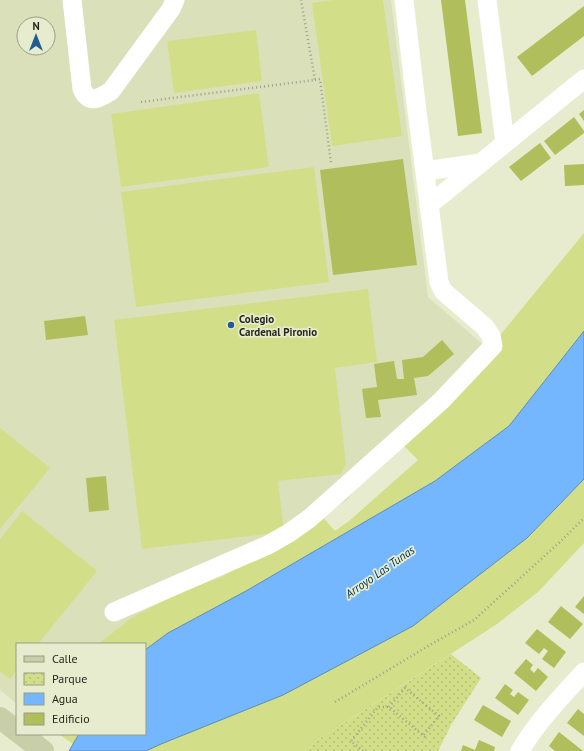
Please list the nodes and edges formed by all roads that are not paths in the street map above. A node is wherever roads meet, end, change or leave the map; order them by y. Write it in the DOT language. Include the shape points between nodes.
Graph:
graph roads {
  1 [pos="72,0"];
  2 [pos="175,0"];
  3 [pos="404,0"];
  4 [pos="486,0"];
  5 [pos="584,79"];
  6 [pos="505,143"];
  7 [pos="480,164"];
  8 [pos="424,171"];
  9 [pos="429,205"];
  10 [pos="114,612"];
  11 [pos="584,672"];
  12 [pos="0,718"];
  13 [pos="16,730"];
  14 [pos="520,751"];
  1 -- 2 [label="street" via="82,89 84,94 92,99 111,91 171,10"];
  3 -- 8 [label="street"];
  4 -- 6 [label="street"];
  5 -- 6 [label="street"];
  6 -- 7 [label="street"];
  7 -- 8 [label="street"];
  7 -- 9 [label="street"];
  8 -- 9 [label="street"];
  9 -- 10 [label="street" via="439,282 443,291 485,327 491,336 493,346 441,401 310,518 289,533 268,545"];
  11 -- 14 [label="street" via="549,712"];
  12 -- 13 [label="main road"];
}
